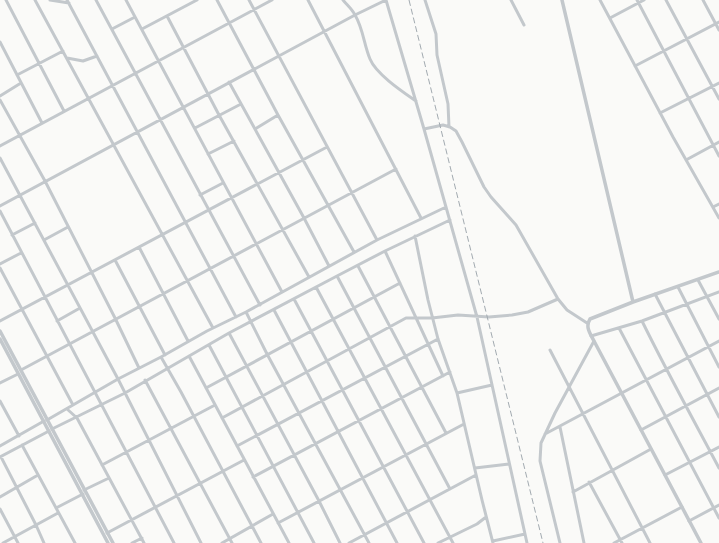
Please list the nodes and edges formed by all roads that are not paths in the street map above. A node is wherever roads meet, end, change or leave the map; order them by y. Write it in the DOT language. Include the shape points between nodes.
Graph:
graph roads {
  1 [pos="6,0"];
  2 [pos="35,0"];
  3 [pos="50,0"];
  4 [pos="96,0"];
  5 [pos="126,0"];
  6 [pos="197,0"];
  7 [pos="217,0"];
  8 [pos="249,0"];
  9 [pos="272,0"];
  10 [pos="308,0"];
  11 [pos="343,0"];
  12 [pos="386,0"];
  13 [pos="425,0"];
  14 [pos="511,0"];
  15 [pos="562,0"];
  16 [pos="600,0"];
  17 [pos="644,0"];
  18 [pos="666,0"];
  19 [pos="703,0"];
  20 [pos="638,1"];
  21 [pos="68,2"];
  22 [pos="254,10"];
  23 [pos="355,14"];
  24 [pos="167,16"];
  25 [pos="135,17"];
  26 [pos="610,18"];
  27 [pos="717,22"];
  28 [pos="230,23"];
  29 [pos="524,25"];
  30 [pos="112,29"];
  31 [pos="142,29"];
  32 [pos="719,30"];
  33 [pos="324,31"];
  34 [pos="687,38"];
  35 [pos="0,42"];
  36 [pos="184,47"];
  37 [pos="664,50"];
  38 [pos="63,51"];
  39 [pos="97,56"];
  40 [pos="278,56"];
  41 [pos="67,58"];
  42 [pos="158,61"];
  43 [pos="40,64"];
  44 [pos="635,66"];
  45 [pos="254,68"];
  46 [pos="135,74"];
  47 [pos="17,75"];
  48 [pos="229,82"];
  49 [pos="719,82"];
  50 [pos="21,83"];
  51 [pos="113,86"];
  52 [pos="712,86"];
  53 [pos="208,93"];
  54 [pos="0,96"];
  55 [pos="689,98"];
  56 [pos="88,99"];
  57 [pos="719,99"];
  58 [pos="0,100"];
  59 [pos="416,101"];
  60 [pos="241,104"];
  61 [pos="183,107"];
  62 [pos="64,111"];
  63 [pos="660,113"];
  64 [pos="219,115"];
  65 [pos="278,115"];
  66 [pos="160,119"];
  67 [pos="42,123"];
  68 [pos="449,127"];
  69 [pos="195,128"];
  70 [pos="254,129"];
  71 [pos="424,129"];
  72 [pos="137,132"];
  73 [pos="19,135"];
  74 [pos="234,141"];
  75 [pos="719,142"];
  76 [pos="114,145"];
  77 [pos="713,145"];
  78 [pos="0,146"];
  79 [pos="327,147"];
  80 [pos="208,154"];
  81 [pos="719,156"];
  82 [pos="0,158"];
  83 [pos="303,160"];
  84 [pos="686,160"];
  85 [pos="396,169"];
  86 [pos="279,173"];
  87 [pos="45,181"];
  88 [pos="223,183"];
  89 [pos="258,184"];
  90 [pos="352,193"];
  91 [pos="20,195"];
  92 [pos="200,195"];
  93 [pos="232,198"];
  94 [pos="719,204"];
  95 [pos="328,205"];
  96 [pos="0,206"];
  97 [pos="446,207"];
  98 [pos="713,207"];
  99 [pos="209,210"];
  100 [pos="0,212"];
  101 [pos="304,218"];
  102 [pos="421,218"];
  103 [pos="719,218"];
  104 [pos="450,220"];
  105 [pos="186,222"];
  106 [pos="35,223"];
  107 [pos="68,227"];
  108 [pos="283,230"];
  109 [pos="162,234"];
  110 [pos="12,235"];
  111 [pos="415,236"];
  112 [pos="44,240"];
  113 [pos="377,240"];
  114 [pos="257,243"];
  115 [pos="139,247"];
  116 [pos="385,251"];
  117 [pos="354,252"];
  118 [pos="21,253"];
  119 [pos="234,256"];
  120 [pos="115,260"];
  121 [pos="0,264"];
  122 [pos="329,266"];
  123 [pos="358,266"];
  124 [pos="0,268"];
  125 [pos="210,268"];
  126 [pos="91,272"];
  127 [pos="719,272"];
  128 [pos="337,276"];
  129 [pos="309,277"];
  130 [pos="187,280"];
  131 [pos="698,280"];
  132 [pos="400,283"];
  133 [pos="68,285"];
  134 [pos="316,287"];
  135 [pos="678,287"];
  136 [pos="282,292"];
  137 [pos="719,292"];
  138 [pos="163,293"];
  139 [pos="655,294"];
  140 [pos="374,296"];
  141 [pos="45,297"];
  142 [pos="707,297"];
  143 [pos="294,299"];
  144 [pos="558,299"];
  145 [pos="633,302"];
  146 [pos="686,304"];
  147 [pos="260,305"];
  148 [pos="140,306"];
  149 [pos="80,308"];
  150 [pos="353,308"];
  151 [pos="22,309"];
  152 [pos="274,310"];
  153 [pos="246,312"];
  154 [pos="663,313"];
  155 [pos="236,317"];
  156 [pos="477,317"];
  157 [pos="116,318"];
  158 [pos="333,318"];
  159 [pos="416,318"];
  160 [pos="432,318"];
  161 [pos="719,319"];
  162 [pos="0,321"];
  163 [pos="57,321"];
  164 [pos="642,321"];
  165 [pos="251,322"];
  166 [pos="587,324"];
  167 [pos="390,327"];
  168 [pos="213,328"];
  169 [pos="619,328"];
  170 [pos="311,330"];
  171 [pos="0,331"];
  172 [pos="92,331"];
  173 [pos="230,333"];
  174 [pos="591,336"];
  175 [pos="370,338"];
  176 [pos="0,339"];
  177 [pos="438,339"];
  178 [pos="188,341"];
  179 [pos="594,341"];
  180 [pos="719,341"];
  181 [pos="290,342"];
  182 [pos="69,344"];
  183 [pos="428,344"];
  184 [pos="209,345"];
  185 [pos="708,347"];
  186 [pos="350,349"];
  187 [pos="550,350"];
  188 [pos="267,354"];
  189 [pos="165,355"];
  190 [pos="47,356"];
  191 [pos="189,356"];
  192 [pos="406,356"];
  193 [pos="160,357"];
  194 [pos="687,358"];
  195 [pos="327,360"];
  196 [pos="247,366"];
  197 [pos="719,367"];
  198 [pos="139,368"];
  199 [pos="167,368"];
  200 [pos="385,368"];
  201 [pos="666,369"];
  202 [pos="20,372"];
  203 [pos="306,372"];
  204 [pos="450,372"];
  205 [pos="443,376"];
  206 [pos="226,377"];
  207 [pos="365,378"];
  208 [pos="118,379"];
  209 [pos="145,380"];
  210 [pos="646,380"];
  211 [pos="0,383"];
  212 [pos="284,384"];
  213 [pos="492,385"];
  214 [pos="570,386"];
  215 [pos="422,387"];
  216 [pos="206,388"];
  217 [pos="719,388"];
  218 [pos="342,390"];
  219 [pos="95,393"];
  220 [pos="124,393"];
  221 [pos="457,393"];
  222 [pos="622,394"];
  223 [pos="707,395"];
  224 [pos="263,396"];
  225 [pos="402,398"];
  226 [pos="0,401"];
  227 [pos="322,401"];
  228 [pos="73,405"];
  229 [pos="101,405"];
  230 [pos="214,405"];
  231 [pos="687,406"];
  232 [pos="242,407"];
  233 [pos="382,408"];
  234 [pos="67,409"];
  235 [pos="299,413"];
  236 [pos="582,414"];
  237 [pos="193,416"];
  238 [pos="666,417"];
  239 [pos="719,417"];
  240 [pos="77,418"];
  241 [pos="222,418"];
  242 [pos="358,420"];
  243 [pos="46,421"];
  244 [pos="278,424"];
  245 [pos="464,424"];
  246 [pos="560,427"];
  247 [pos="171,428"];
  248 [pos="51,430"];
  249 [pos="641,430"];
  250 [pos="338,431"];
  251 [pos="446,433"];
  252 [pos="544,434"];
  253 [pos="257,435"];
  254 [pos="19,436"];
  255 [pos="148,441"];
  256 [pos="315,443"];
  257 [pos="426,444"];
  258 [pos="22,445"];
  259 [pos="0,446"];
  260 [pos="237,446"];
  261 [pos="719,447"];
  262 [pos="651,449"];
  263 [pos="710,451"];
  264 [pos="126,453"];
  265 [pos="294,454"];
  266 [pos="406,454"];
  267 [pos="0,457"];
  268 [pos="244,460"];
  269 [pos="690,462"];
  270 [pos="509,464"];
  271 [pos="102,465"];
  272 [pos="273,466"];
  273 [pos="383,467"];
  274 [pos="475,468"];
  275 [pos="719,468"];
  276 [pos="222,471"];
  277 [pos="612,471"];
  278 [pos="38,475"];
  279 [pos="476,475"];
  280 [pos="665,475"];
  281 [pos="253,477"];
  282 [pos="109,478"];
  283 [pos="362,478"];
  284 [pos="589,482"];
  285 [pos="201,484"];
  286 [pos="17,488"];
  287 [pos="450,489"];
  288 [pos="340,490"];
  289 [pos="84,492"];
  290 [pos="573,492"];
  291 [pos="177,496"];
  292 [pos="0,497"];
  293 [pos="429,500"];
  294 [pos="319,501"];
  295 [pos="719,505"];
  296 [pos="682,507"];
  297 [pos="56,508"];
  298 [pos="156,508"];
  299 [pos="714,508"];
  300 [pos="0,509"];
  301 [pos="407,511"];
  302 [pos="298,512"];
  303 [pos="58,513"];
  304 [pos="273,514"];
  305 [pos="486,517"];
  306 [pos="719,518"];
  307 [pos="132,520"];
  308 [pos="689,521"];
  309 [pos="278,523"];
  310 [pos="386,523"];
  311 [pos="36,526"];
  312 [pos="252,526"];
  313 [pos="641,528"];
  314 [pos="107,533"];
  315 [pos="526,534"];
  316 [pos="365,535"];
  317 [pos="15,536"];
  318 [pos="450,537"];
  319 [pos="142,538"];
  320 [pos="230,538"];
  321 [pos="621,541"];
  322 [pos="493,542"];
  323 [pos="3,543"];
  324 [pos="18,543"];
  325 [pos="44,543"];
  326 [pos="74,543"];
  327 [pos="108,543"];
  328 [pos="113,543"];
  329 [pos="132,543"];
  330 [pos="144,543"];
  331 [pos="174,543"];
  332 [pos="202,543"];
  333 [pos="222,543"];
  334 [pos="232,543"];
  335 [pos="261,543"];
  336 [pos="288,543"];
  337 [pos="314,543"];
  338 [pos="340,543"];
  339 [pos="349,543"];
  340 [pos="369,543"];
  341 [pos="397,543"];
  342 [pos="424,543"];
  343 [pos="438,543"];
  344 [pos="453,543"];
  345 [pos="527,543"];
  346 [pos="560,543"];
  347 [pos="584,543"];
  348 [pos="614,543"];
  349 [pos="650,543"];
  350 [pos="701,543"];
  1 -- 43 [label="street"];
  2 -- 38 [label="street"];
  3 -- 21 [label="street"];
  4 -- 30 [label="street"];
  5 -- 25 [label="street"];
  6 -- 24 [label="street"];
  7 -- 28 [label="street"];
  8 -- 22 [label="street"];
  9 -- 22 [label="street"];
  10 -- 33 [label="street"];
  11 -- 23 [label="street"];
  12 -- 23 [label="street"];
  12 -- 59 [label="street"];
  13 -- 68 [label="street" via="436,34 437,55 448,104"];
  14 -- 29 [label="street"];
  15 -- 145 [label="street"];
  16 -- 26 [label="street"];
  17 -- 20 [label="street"];
  18 -- 34 [label="street"];
  19 -- 27 [label="street"];
  20 -- 26 [label="street"];
  20 -- 37 [label="street"];
  21 -- 39 [label="street"];
  22 -- 28 [label="street"];
  22 -- 40 [label="street"];
  23 -- 33 [label="street"];
  23 -- 59 [label="street" via="375,68 401,92"];
  24 -- 31 [label="street"];
  24 -- 36 [label="street"];
  25 -- 30 [label="street"];
  25 -- 31 [label="street"];
  26 -- 44 [label="street"];
  27 -- 32 [label="street"];
  27 -- 34 [label="street"];
  28 -- 36 [label="street"];
  28 -- 45 [label="street"];
  30 -- 46 [label="street"];
  31 -- 42 [label="street"];
  33 -- 40 [label="street"];
  33 -- 85 [label="street"];
  34 -- 37 [label="street"];
  34 -- 52 [label="street"];
  35 -- 47 [label="street"];
  36 -- 42 [label="street"];
  36 -- 53 [label="street"];
  37 -- 44 [label="street"];
  37 -- 55 [label="street"];
  38 -- 41 [label="street"];
  38 -- 43 [label="street"];
  39 -- 41 [label="street" via="83,61"];
  39 -- 51 [label="street"];
  40 -- 45 [label="street"];
  40 -- 79 [label="street"];
  41 -- 56 [label="street"];
  42 -- 46 [label="street"];
  42 -- 61 [label="street"];
  43 -- 47 [label="street"];
  43 -- 62 [label="street"];
  44 -- 63 [label="street"];
  45 -- 48 [label="street"];
  45 -- 65 [label="street"];
  46 -- 51 [label="street"];
  46 -- 66 [label="street"];
  47 -- 50 [label="street"];
  48 -- 53 [label="street"];
  48 -- 60 [label="street"];
  49 -- 52 [label="street"];
  50 -- 54 [label="street"];
  50 -- 67 [label="street"];
  51 -- 56 [label="street"];
  51 -- 72 [label="street"];
  52 -- 55 [label="street"];
  52 -- 57 [label="street"];
  53 -- 61 [label="street"];
  53 -- 64 [label="street"];
  55 -- 63 [label="street"];
  55 -- 77 [label="street"];
  56 -- 62 [label="street"];
  56 -- 76 [label="street"];
  58 -- 73 [label="street"];
  59 -- 71 [label="street"];
  60 -- 64 [label="street"];
  60 -- 70 [label="street"];
  61 -- 66 [label="street"];
  61 -- 69 [label="street"];
  62 -- 67 [label="street"];
  63 -- 84 [label="street"];
  64 -- 69 [label="street"];
  64 -- 74 [label="street"];
  65 -- 70 [label="street"];
  65 -- 83 [label="street"];
  66 -- 72 [label="street"];
  66 -- 92 [label="street"];
  67 -- 73 [label="street"];
  68 -- 71 [label="street"];
  68 -- 144 [label="street" via="456,131 489,195 516,225"];
  69 -- 80 [label="street"];
  70 -- 86 [label="street"];
  71 -- 97 [label="street"];
  72 -- 76 [label="street"];
  72 -- 105 [label="street"];
  73 -- 78 [label="street"];
  73 -- 87 [label="street"];
  74 -- 80 [label="street"];
  74 -- 89 [label="street"];
  75 -- 77 [label="street"];
  76 -- 87 [label="street"];
  76 -- 109 [label="street"];
  77 -- 81 [label="street"];
  77 -- 84 [label="street"];
  79 -- 83 [label="street"];
  79 -- 90 [label="street"];
  80 -- 88 [label="street"];
  82 -- 91 [label="street"];
  83 -- 86 [label="street"];
  83 -- 95 [label="street"];
  84 -- 98 [label="street"];
  85 -- 90 [label="street"];
  85 -- 102 [label="street"];
  86 -- 89 [label="street"];
  86 -- 101 [label="street"];
  87 -- 91 [label="street"];
  87 -- 107 [label="street"];
  88 -- 92 [label="street"];
  88 -- 93 [label="street"];
  89 -- 93 [label="street"];
  89 -- 108 [label="street"];
  90 -- 95 [label="street"];
  90 -- 113 [label="street"];
  91 -- 96 [label="street"];
  91 -- 106 [label="street"];
  92 -- 99 [label="street"];
  93 -- 99 [label="street"];
  93 -- 114 [label="street"];
  94 -- 98 [label="street"];
  95 -- 101 [label="street"];
  95 -- 117 [label="street"];
  97 -- 102 [label="street"];
  97 -- 104 [label="street"];
  98 -- 103 [label="street"];
  99 -- 105 [label="street"];
  99 -- 119 [label="street"];
  100 -- 110 [label="street"];
  101 -- 108 [label="street"];
  101 -- 122 [label="street"];
  102 -- 113 [label="street"];
  104 -- 111 [label="street"];
  104 -- 156 [label="street"];
  105 -- 109 [label="street"];
  105 -- 125 [label="street"];
  106 -- 110 [label="street"];
  106 -- 112 [label="street"];
  107 -- 112 [label="street"];
  107 -- 126 [label="street"];
  108 -- 114 [label="street"];
  108 -- 129 [label="street"];
  109 -- 115 [label="street"];
  109 -- 130 [label="street"];
  110 -- 118 [label="street"];
  111 -- 116 [label="street"];
  111 -- 160 [label="street"];
  112 -- 133 [label="street"];
  113 -- 117 [label="street"];
  114 -- 119 [label="street"];
  114 -- 136 [label="street"];
  115 -- 120 [label="street"];
  115 -- 138 [label="street"];
  116 -- 123 [label="street"];
  116 -- 132 [label="street"];
  117 -- 122 [label="street"];
  118 -- 121 [label="street"];
  118 -- 141 [label="street"];
  119 -- 125 [label="street"];
  119 -- 147 [label="street"];
  120 -- 126 [label="street"];
  120 -- 148 [label="street"];
  122 -- 129 [label="street"];
  123 -- 128 [label="street"];
  123 -- 140 [label="street"];
  124 -- 151 [label="street"];
  125 -- 130 [label="street"];
  125 -- 155 [label="street"];
  126 -- 133 [label="street"];
  126 -- 157 [label="street"];
  127 -- 131 [label="street"];
  128 -- 134 [label="street"];
  128 -- 150 [label="street"];
  129 -- 136 [label="street"];
  130 -- 138 [label="street"];
  130 -- 168 [label="street"];
  131 -- 135 [label="street"];
  131 -- 142 [label="street"];
  132 -- 140 [label="street"];
  132 -- 159 [label="street"];
  133 -- 141 [label="street"];
  133 -- 149 [label="street"];
  134 -- 143 [label="street"];
  134 -- 158 [label="street"];
  135 -- 139 [label="street"];
  135 -- 146 [label="street"];
  136 -- 147 [label="street"];
  137 -- 142 [label="street"];
  138 -- 148 [label="street"];
  138 -- 178 [label="street"];
  139 -- 145 [label="street"];
  139 -- 154 [label="street"];
  140 -- 150 [label="street"];
  140 -- 167 [label="street"];
  141 -- 151 [label="street"];
  141 -- 163 [label="street"];
  142 -- 146 [label="street"];
  142 -- 161 [label="street"];
  143 -- 152 [label="street"];
  143 -- 170 [label="street"];
  144 -- 156 [label="street" via="521,314"];
  144 -- 166 [label="street" via="563,307"];
  145 -- 166 [label="street" via="590,319"];
  146 -- 154 [label="street"];
  146 -- 185 [label="street"];
  147 -- 153 [label="street"];
  148 -- 157 [label="street"];
  148 -- 189 [label="street"];
  149 -- 163 [label="street"];
  149 -- 172 [label="street"];
  150 -- 158 [label="street"];
  150 -- 175 [label="street"];
  151 -- 162 [label="street"];
  151 -- 190 [label="street"];
  152 -- 165 [label="street"];
  152 -- 181 [label="street"];
  153 -- 155 [label="street"];
  153 -- 165 [label="street"];
  154 -- 164 [label="street"];
  154 -- 194 [label="street"];
  155 -- 168 [label="street"];
  156 -- 160 [label="street" via="458,315"];
  156 -- 213 [label="street"];
  157 -- 172 [label="street"];
  157 -- 198 [label="street"];
  158 -- 170 [label="street"];
  158 -- 186 [label="street"];
  159 -- 160 [label="street"];
  159 -- 167 [label="street" via="406,318"];
  159 -- 183 [label="street"];
  160 -- 177 [label="street"];
  163 -- 182 [label="street"];
  164 -- 169 [label="street"];
  164 -- 201 [label="street"];
  165 -- 173 [label="street"];
  165 -- 188 [label="street"];
  166 -- 174 [label="street"];
  167 -- 175 [label="street"];
  167 -- 192 [label="street"];
  168 -- 178 [label="street"];
  169 -- 174 [label="street"];
  169 -- 210 [label="street"];
  170 -- 181 [label="street"];
  170 -- 195 [label="street"];
  171 -- 202 [label="street"];
  172 -- 182 [label="street"];
  172 -- 208 [label="street"];
  173 -- 184 [label="street"];
  173 -- 196 [label="street"];
  174 -- 179 [label="street"];
  175 -- 186 [label="street"];
  175 -- 200 [label="street"];
  176 -- 202 [label="street"];
  177 -- 183 [label="street"];
  177 -- 204 [label="street"];
  178 -- 189 [label="street"];
  179 -- 214 [label="street"];
  179 -- 222 [label="street"];
  180 -- 185 [label="street"];
  181 -- 188 [label="street"];
  181 -- 203 [label="street"];
  182 -- 190 [label="street"];
  182 -- 219 [label="street"];
  183 -- 192 [label="street"];
  183 -- 205 [label="street"];
  184 -- 191 [label="street"];
  184 -- 206 [label="street"];
  185 -- 194 [label="street"];
  185 -- 197 [label="street"];
  186 -- 195 [label="street"];
  186 -- 207 [label="street"];
  187 -- 214 [label="street"];
  188 -- 196 [label="street"];
  188 -- 212 [label="street"];
  189 -- 193 [label="street"];
  190 -- 202 [label="street"];
  190 -- 228 [label="street"];
  191 -- 199 [label="street"];
  191 -- 216 [label="street"];
  192 -- 200 [label="street"];
  192 -- 215 [label="street"];
  193 -- 198 [label="street"];
  193 -- 199 [label="street"];
  194 -- 201 [label="street"];
  194 -- 223 [label="street"];
  195 -- 203 [label="street"];
  195 -- 218 [label="street"];
  196 -- 206 [label="street"];
  196 -- 224 [label="street"];
  198 -- 208 [label="street"];
  199 -- 209 [label="street"];
  199 -- 237 [label="street"];
  200 -- 207 [label="street"];
  200 -- 225 [label="street"];
  201 -- 210 [label="street"];
  201 -- 231 [label="street"];
  202 -- 211 [label="street"];
  202 -- 243 [label="street"];
  203 -- 212 [label="street"];
  203 -- 227 [label="street"];
  204 -- 205 [label="street"];
  204 -- 221 [label="street"];
  205 -- 215 [label="street"];
  206 -- 216 [label="street"];
  206 -- 232 [label="street"];
  207 -- 218 [label="street"];
  207 -- 233 [label="street"];
  208 -- 219 [label="street"];
  208 -- 220 [label="street"];
  209 -- 220 [label="street"];
  209 -- 247 [label="street"];
  210 -- 222 [label="street"];
  210 -- 238 [label="street"];
  212 -- 224 [label="street"];
  212 -- 235 [label="street"];
  213 -- 221 [label="street"];
  213 -- 270 [label="street"];
  214 -- 236 [label="street"];
  214 -- 252 [label="street"];
  215 -- 225 [label="street"];
  215 -- 251 [label="street"];
  216 -- 230 [label="street"];
  217 -- 223 [label="street"];
  218 -- 227 [label="street"];
  218 -- 242 [label="street"];
  219 -- 228 [label="street"];
  219 -- 229 [label="street"];
  220 -- 229 [label="street"];
  220 -- 255 [label="street"];
  221 -- 245 [label="street"];
  222 -- 236 [label="street"];
  222 -- 249 [label="street"];
  223 -- 231 [label="street"];
  223 -- 239 [label="street"];
  224 -- 232 [label="street"];
  224 -- 244 [label="street"];
  225 -- 233 [label="street"];
  225 -- 257 [label="street"];
  226 -- 254 [label="street"];
  227 -- 235 [label="street"];
  227 -- 250 [label="street"];
  228 -- 234 [label="street"];
  229 -- 240 [label="street"];
  229 -- 264 [label="street"];
  230 -- 237 [label="street"];
  230 -- 241 [label="street"];
  231 -- 238 [label="street"];
  231 -- 263 [label="street"];
  232 -- 241 [label="street"];
  232 -- 253 [label="street"];
  233 -- 242 [label="street"];
  233 -- 266 [label="street"];
  234 -- 240 [label="street"];
  234 -- 243 [label="street"];
  235 -- 244 [label="street"];
  235 -- 256 [label="street"];
  236 -- 246 [label="street"];
  236 -- 277 [label="street"];
  237 -- 247 [label="street"];
  237 -- 276 [label="street"];
  238 -- 249 [label="street"];
  238 -- 269 [label="street"];
  240 -- 248 [label="street"];
  240 -- 271 [label="street"];
  241 -- 260 [label="street"];
  242 -- 250 [label="street"];
  242 -- 273 [label="street"];
  243 -- 248 [label="street"];
  243 -- 254 [label="street"];
  244 -- 253 [label="street"];
  244 -- 265 [label="street"];
  245 -- 251 [label="street"];
  245 -- 274 [label="street"];
  246 -- 252 [label="street"];
  246 -- 290 [label="street"];
  247 -- 255 [label="street"];
  247 -- 285 [label="street"];
  248 -- 258 [label="street"];
  248 -- 289 [label="street"];
  249 -- 262 [label="street"];
  250 -- 256 [label="street"];
  250 -- 283 [label="street"];
  251 -- 257 [label="street"];
  252 -- 346 [label="street" via="540,461"];
  253 -- 260 [label="street"];
  253 -- 272 [label="street"];
  254 -- 259 [label="street"];
  255 -- 264 [label="street"];
  255 -- 291 [label="street"];
  256 -- 265 [label="street"];
  256 -- 288 [label="street"];
  257 -- 266 [label="street"];
  257 -- 287 [label="street"];
  258 -- 267 [label="street"];
  258 -- 278 [label="street"];
  260 -- 268 [label="street"];
  261 -- 263 [label="street"];
  262 -- 277 [label="street"];
  262 -- 280 [label="street"];
  263 -- 269 [label="street"];
  263 -- 275 [label="street"];
  264 -- 271 [label="street"];
  264 -- 298 [label="street"];
  265 -- 272 [label="street"];
  265 -- 294 [label="street"];
  266 -- 273 [label="street"];
  266 -- 293 [label="street"];
  267 -- 286 [label="street"];
  268 -- 276 [label="street"];
  268 -- 281 [label="street"];
  269 -- 280 [label="street"];
  269 -- 299 [label="street"];
  270 -- 274 [label="street"];
  270 -- 315 [label="street"];
  271 -- 282 [label="street"];
  272 -- 281 [label="street"];
  272 -- 302 [label="street"];
  273 -- 283 [label="street"];
  273 -- 301 [label="street"];
  274 -- 279 [label="street"];
  276 -- 285 [label="street"];
  276 -- 312 [label="street"];
  277 -- 284 [label="street"];
  277 -- 313 [label="street"];
  278 -- 286 [label="street"];
  278 -- 297 [label="street"];
  279 -- 287 [label="street"];
  279 -- 305 [label="street"];
  280 -- 296 [label="street"];
  281 -- 304 [label="street"];
  282 -- 289 [label="street"];
  282 -- 307 [label="street"];
  283 -- 288 [label="street"];
  283 -- 310 [label="street"];
  284 -- 290 [label="street"];
  284 -- 321 [label="street"];
  285 -- 291 [label="street"];
  285 -- 320 [label="street"];
  286 -- 292 [label="street"];
  286 -- 311 [label="street"];
  287 -- 293 [label="street"];
  288 -- 294 [label="street"];
  288 -- 316 [label="street"];
  289 -- 297 [label="street"];
  289 -- 314 [label="street"];
  289 -- 327 [label="street"];
  290 -- 347 [label="street"];
  291 -- 298 [label="street"];
  291 -- 332 [label="street"];
  293 -- 301 [label="street"];
  293 -- 318 [label="street"];
  294 -- 302 [label="street"];
  294 -- 338 [label="street"];
  295 -- 299 [label="street"];
  296 -- 308 [label="street"];
  296 -- 313 [label="street"];
  297 -- 303 [label="street"];
  298 -- 307 [label="street"];
  298 -- 331 [label="street"];
  299 -- 306 [label="street"];
  299 -- 308 [label="street"];
  300 -- 317 [label="street"];
  301 -- 310 [label="street"];
  301 -- 342 [label="street"];
  302 -- 309 [label="street"];
  302 -- 337 [label="street"];
  303 -- 311 [label="street"];
  303 -- 326 [label="street"];
  304 -- 309 [label="street"];
  304 -- 312 [label="street"];
  305 -- 318 [label="street" via="478,524"];
  305 -- 322 [label="street"];
  307 -- 314 [label="street"];
  307 -- 319 [label="street"];
  308 -- 350 [label="street"];
  309 -- 336 [label="street"];
  310 -- 316 [label="street"];
  310 -- 341 [label="street"];
  311 -- 317 [label="street"];
  311 -- 325 [label="street"];
  312 -- 320 [label="street"];
  312 -- 335 [label="street"];
  313 -- 321 [label="street"];
  313 -- 349 [label="street"];
  314 -- 328 [label="street"];
  315 -- 322 [label="street"];
  315 -- 345 [label="street"];
  316 -- 339 [label="street"];
  316 -- 340 [label="street"];
  317 -- 323 [label="street"];
  317 -- 324 [label="street"];
  318 -- 343 [label="street"];
  318 -- 344 [label="street"];
  319 -- 329 [label="street"];
  319 -- 330 [label="street"];
  320 -- 333 [label="street"];
  320 -- 334 [label="street"];
  321 -- 348 [label="street"];
}
